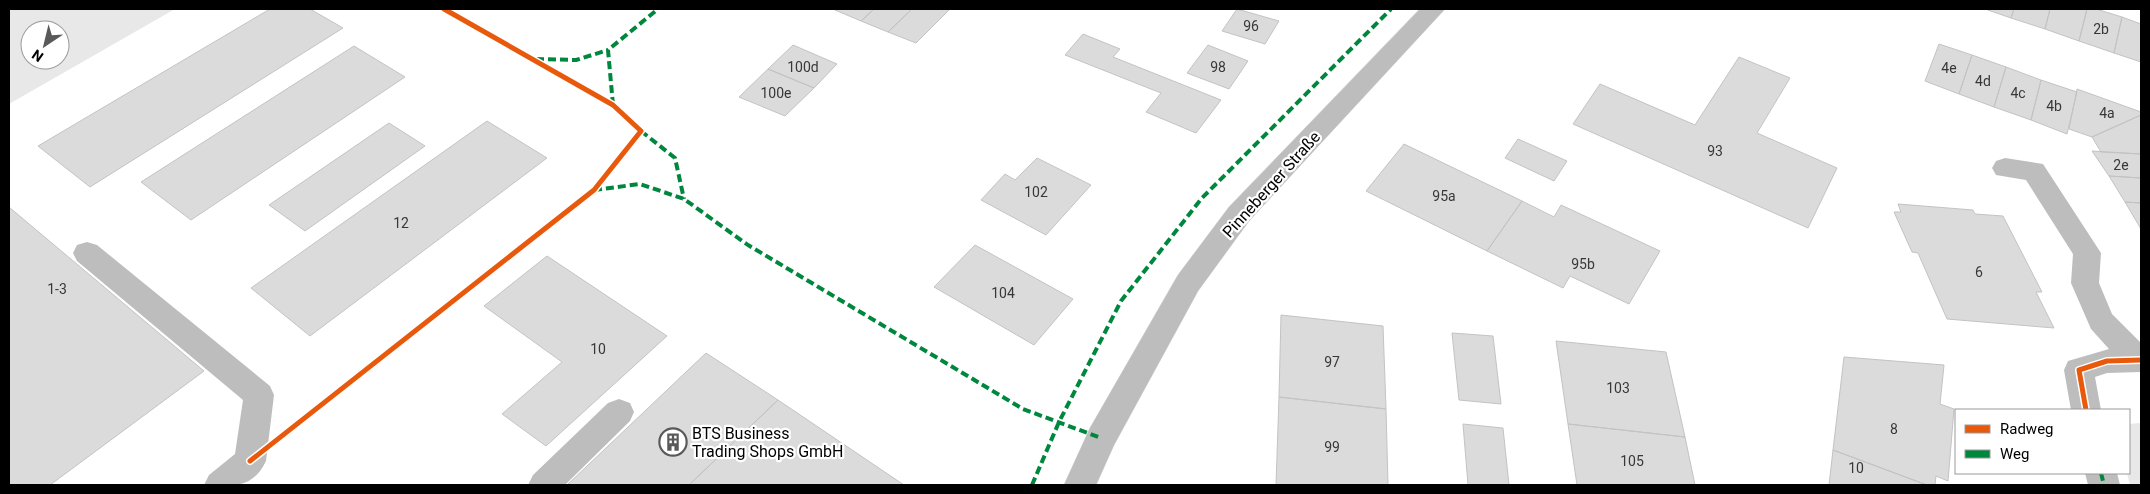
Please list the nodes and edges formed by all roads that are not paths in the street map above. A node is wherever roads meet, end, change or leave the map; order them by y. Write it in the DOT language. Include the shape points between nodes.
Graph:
graph roads {
  1 [pos="1433,9"];
  2 [pos="2005,168"];
  3 [pos="87,253"];
  4 [pos="2140,360"];
  5 [pos="2086,409"];
  6 [pos="619,412"];
  7 [pos="220,485"];
  8 [pos="544,485"];
  9 [pos="1080,485"];
  1 -- 9 [label="main road, Pinneberger Straße" via="1239,214 1188,283 1101,438"];
  2 -- 4 [label="main road" via="2034,171 2087,253 2084,283 2101,322"];
  3 -- 7 [label="main road" via="259,395 250,461"];
  4 -- 5 [label="main road" via="2107,361 2079,370"];
  6 -- 8 [label="main road"];
}
